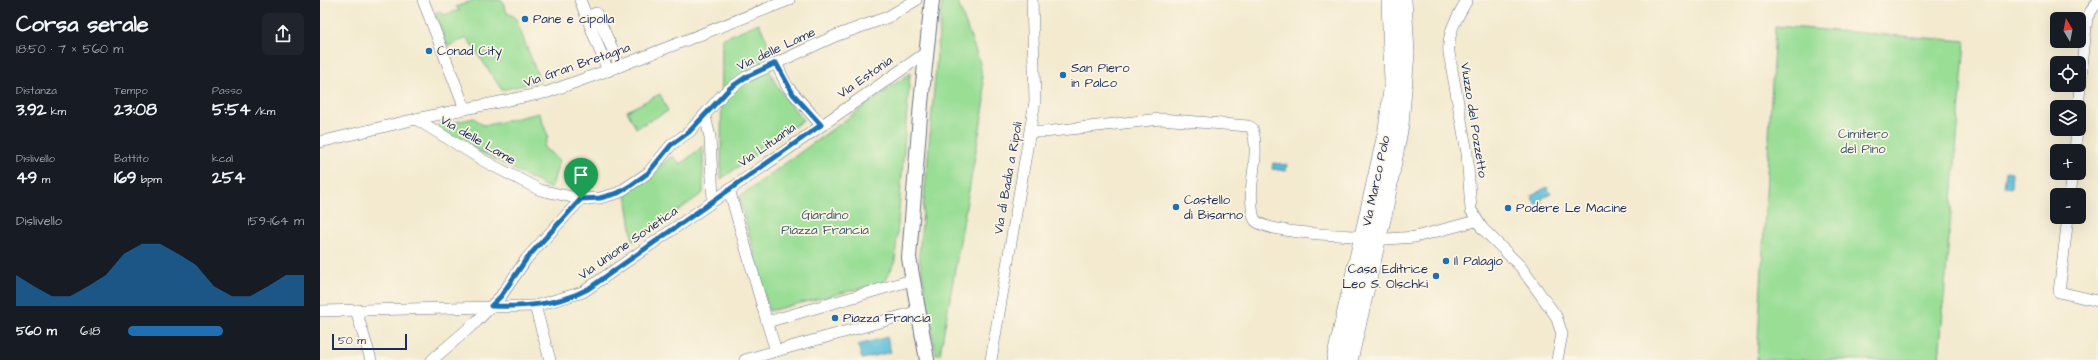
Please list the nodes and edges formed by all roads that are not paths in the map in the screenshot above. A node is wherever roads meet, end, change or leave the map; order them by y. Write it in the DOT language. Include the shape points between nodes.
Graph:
graph roads {
  1 [pos="423,0"];
  2 [pos="580,0"];
  3 [pos="789,0"];
  4 [pos="916,0"];
  5 [pos="932,0"];
  6 [pos="1032,0"];
  7 [pos="1390,0"];
  8 [pos="1403,0"];
  9 [pos="1467,0"];
  10 [pos="2098,1"];
  11 [pos="764,5"];
  12 [pos="587,17"];
  13 [pos="927,52"];
  14 [pos="776,63"];
  15 [pos="620,66"];
  16 [pos="608,71"];
  17 [pos="2079,100"];
  18 [pos="465,109"];
  19 [pos="704,116"];
  20 [pos="416,119"];
  21 [pos="821,125"];
  22 [pos="1031,132"];
  23 [pos="320,141"];
  24 [pos="730,189"];
  25 [pos="581,199"];
  26 [pos="713,200"];
  27 [pos="1476,221"];
  28 [pos="2067,224"];
  29 [pos="1355,236"];
  30 [pos="1387,239"];
  31 [pos="912,280"];
  32 [pos="2098,301"];
  33 [pos="491,306"];
  34 [pos="535,306"];
  35 [pos="356,310"];
  36 [pos="920,311"];
  37 [pos="320,312"];
  38 [pos="767,322"];
  39 [pos="776,351"];
  40 [pos="1343,355"];
  41 [pos="371,360"];
  42 [pos="432,360"];
  43 [pos="550,360"];
  44 [pos="745,360"];
  45 [pos="928,360"];
  46 [pos="991,360"];
  47 [pos="1557,360"];
  1 -- 18 [label="street"];
  2 -- 12 [label="street"];
  3 -- 11 [label="street, Via Gran Bretagna"];
  4 -- 14 [label="street, Via delle Lame" via="888,17 835,36"];
  5 -- 13 [label="main road"];
  6 -- 22 [label="street, Via di Badia a Ripoli" via="1035,101"];
  7 -- 40 [label="highway, Via Marco Polo" via="1393,82 1388,130"];
  8 -- 40 [label="highway, Via Marco Polo" via="1406,53 1400,125 1384,212"];
  9 -- 27 [label="street, Viuzzo del Pozzetto" via="1448,38 1467,153 1471,210"];
  10 -- 17 [label="street" via="2087,17"];
  11 -- 15 [label="street, Via Gran Bretagna"];
  12 -- 15 [label="street" via="596,13"];
  12 -- 16 [label="street"];
  13 -- 21 [label="street, Via Estonia"];
  13 -- 31 [label="main road" via="909,246"];
  14 -- 19 [label="street, Via delle Lame" via="746,77 730,88"];
  14 -- 21 [label="street" via="793,94"];
  15 -- 16 [label="street, Via Gran Bretagna"];
  16 -- 18 [label="street, Via Gran Bretagna" via="548,92"];
  18 -- 20 [label="street, Via Gran Bretagna"];
  19 -- 25 [label="street, Via delle Lame" via="689,132 671,145 648,173 630,186 618,193"];
  19 -- 26 [label="street" via="710,137"];
  20 -- 23 [label="street, Via Gran Bretagna"];
  20 -- 25 [label="street, Via delle Lame" via="486,162 540,190"];
  21 -- 24 [label="street, Via Lituania"];
  22 -- 29 [label="street" via="1160,119 1248,126 1252,128 1255,136 1252,186 1255,220 1266,226 1284,230"];
  22 -- 46 [label="street, Via di Badia a Ripoli"];
  24 -- 26 [label="street, Via Unione Sovietica"];
  24 -- 38 [label="street"];
  25 -- 33 [label="street" via="527,258"];
  26 -- 34 [label="street, Via Unione Sovietica" via="588,289"];
  27 -- 30 [label="street" via="1415,237"];
  27 -- 47 [label="street, Viuzzo del Pozzetto" via="1520,266 1556,316 1562,334"];
  28 -- 32 [label="street" via="2059,292"];
  31 -- 36 [label="main road"];
  31 -- 38 [label="street"];
  33 -- 34 [label="street, Via Unione Sovietica"];
  33 -- 35 [label="street, Via Unione Sovietica"];
  33 -- 42 [label="street"];
  34 -- 43 [label="street"];
  35 -- 37 [label="street, Via Unione Sovietica"];
  35 -- 41 [label="street"];
  36 -- 39 [label="street"];
  36 -- 45 [label="main road"];
  38 -- 39 [label="street"];
  39 -- 44 [label="street"];
}
